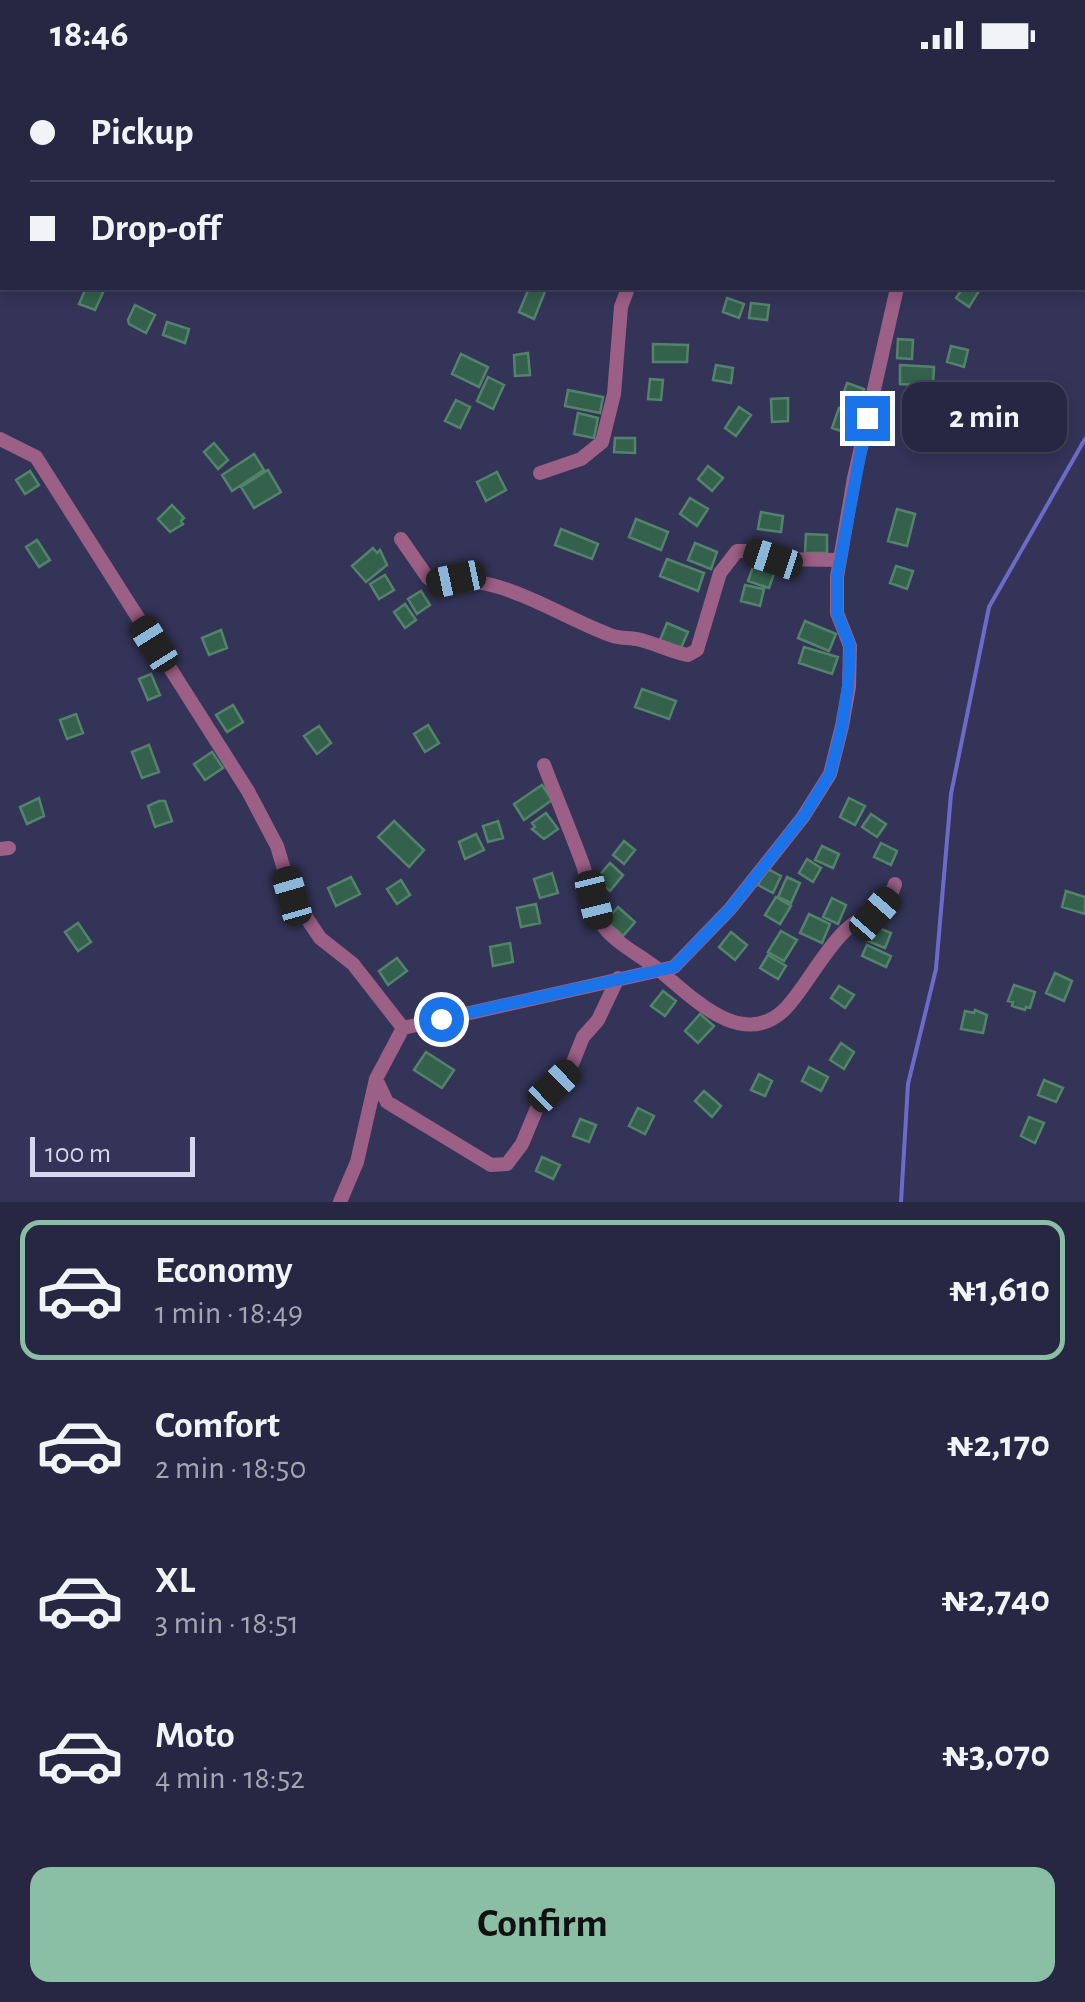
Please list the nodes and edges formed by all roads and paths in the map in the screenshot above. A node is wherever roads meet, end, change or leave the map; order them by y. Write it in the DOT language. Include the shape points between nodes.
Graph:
graph roads {
  1 [pos="627,290"];
  2 [pos="897,290"];
  3 [pos="0,439"];
  4 [pos="540,473"];
  5 [pos="401,539"];
  6 [pos="840,560"];
  7 [pos="544,766"];
  8 [pos="895,884"];
  9 [pos="660,970"];
  10 [pos="618,978"];
  11 [pos="403,1028"];
  12 [pos="376,1079"];
  13 [pos="340,1202"];
  1 -- 4 [label="street" via="602,442 581,459"];
  2 -- 6 [label="street"];
  3 -- 11 [label="street" via="36,458 248,791 278,846 292,896 320,938 353,964"];
  5 -- 6 [label="street" via="436,583 488,583 610,635 688,655 696,650 720,573 737,552"];
  6 -- 9 [label="street" via="837,613 850,646 830,774 730,909 674,967"];
  7 -- 9 [label="street" via="600,921"];
  8 -- 9 [label="street" via="875,914 847,930 784,1010 762,1026 744,1026 698,1005"];
  9 -- 10 [label="street"];
  10 -- 11 [label="street"];
  10 -- 12 [label="street" via="569,1072 537,1108 507,1164 492,1165 387,1102"];
  11 -- 12 [label="street"];
  12 -- 13 [label="street" via="357,1162"];
}
